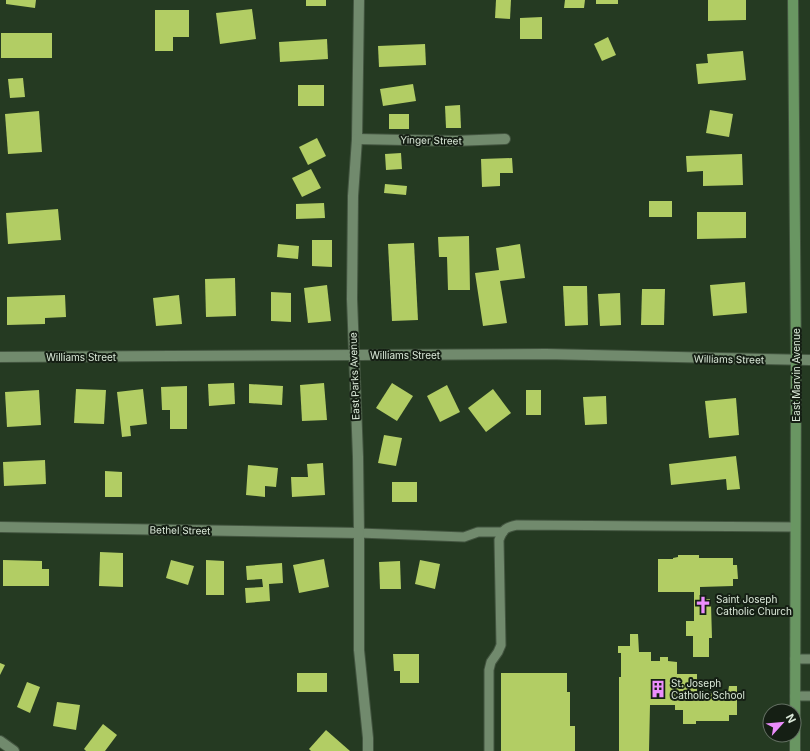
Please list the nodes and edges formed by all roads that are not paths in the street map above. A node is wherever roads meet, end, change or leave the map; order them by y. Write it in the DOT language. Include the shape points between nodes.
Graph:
graph roads {
  1 [pos="359,0"];
  2 [pos="793,0"];
  3 [pos="357,139"];
  4 [pos="505,139"];
  5 [pos="353,355"];
  6 [pos="0,357"];
  7 [pos="796,360"];
  8 [pos="810,360"];
  9 [pos="0,527"];
  10 [pos="795,527"];
  11 [pos="503,532"];
  12 [pos="359,533"];
  13 [pos="795,659"];
  14 [pos="810,659"];
  15 [pos="795,696"];
  16 [pos="810,696"];
  17 [pos="0,740"];
  18 [pos="14,751"];
  19 [pos="368,751"];
  20 [pos="490,751"];
  21 [pos="795,751"];
  1 -- 3 [label="street, East Parks Avenue"];
  2 -- 7 [label="main road, East Marvin Avenue"];
  3 -- 4 [label="street, Yinger Street"];
  3 -- 5 [label="street, East Parks Avenue" via="353,196"];
  5 -- 6 [label="street, Williams Street"];
  5 -- 7 [label="street, Williams Street" via="546,354"];
  5 -- 12 [label="street, East Parks Avenue"];
  7 -- 8 [label="street, Williams Street"];
  7 -- 10 [label="main road, East Marvin Avenue"];
  9 -- 12 [label="street, Bethel Street"];
  10 -- 11 [label="lane" via="517,525 508,526"];
  10 -- 13 [label="main road, East Marvin Avenue"];
  11 -- 12 [label="lane" via="478,532 464,537"];
  11 -- 20 [label="lane" via="499,540 501,645 489,670"];
  12 -- 19 [label="street, East Parks Avenue" via="359,650"];
  13 -- 14 [label="lane"];
  13 -- 15 [label="main road, East Marvin Avenue"];
  15 -- 16 [label="lane"];
  15 -- 21 [label="main road, East Marvin Avenue"];
  17 -- 18 [label="street"];
}
